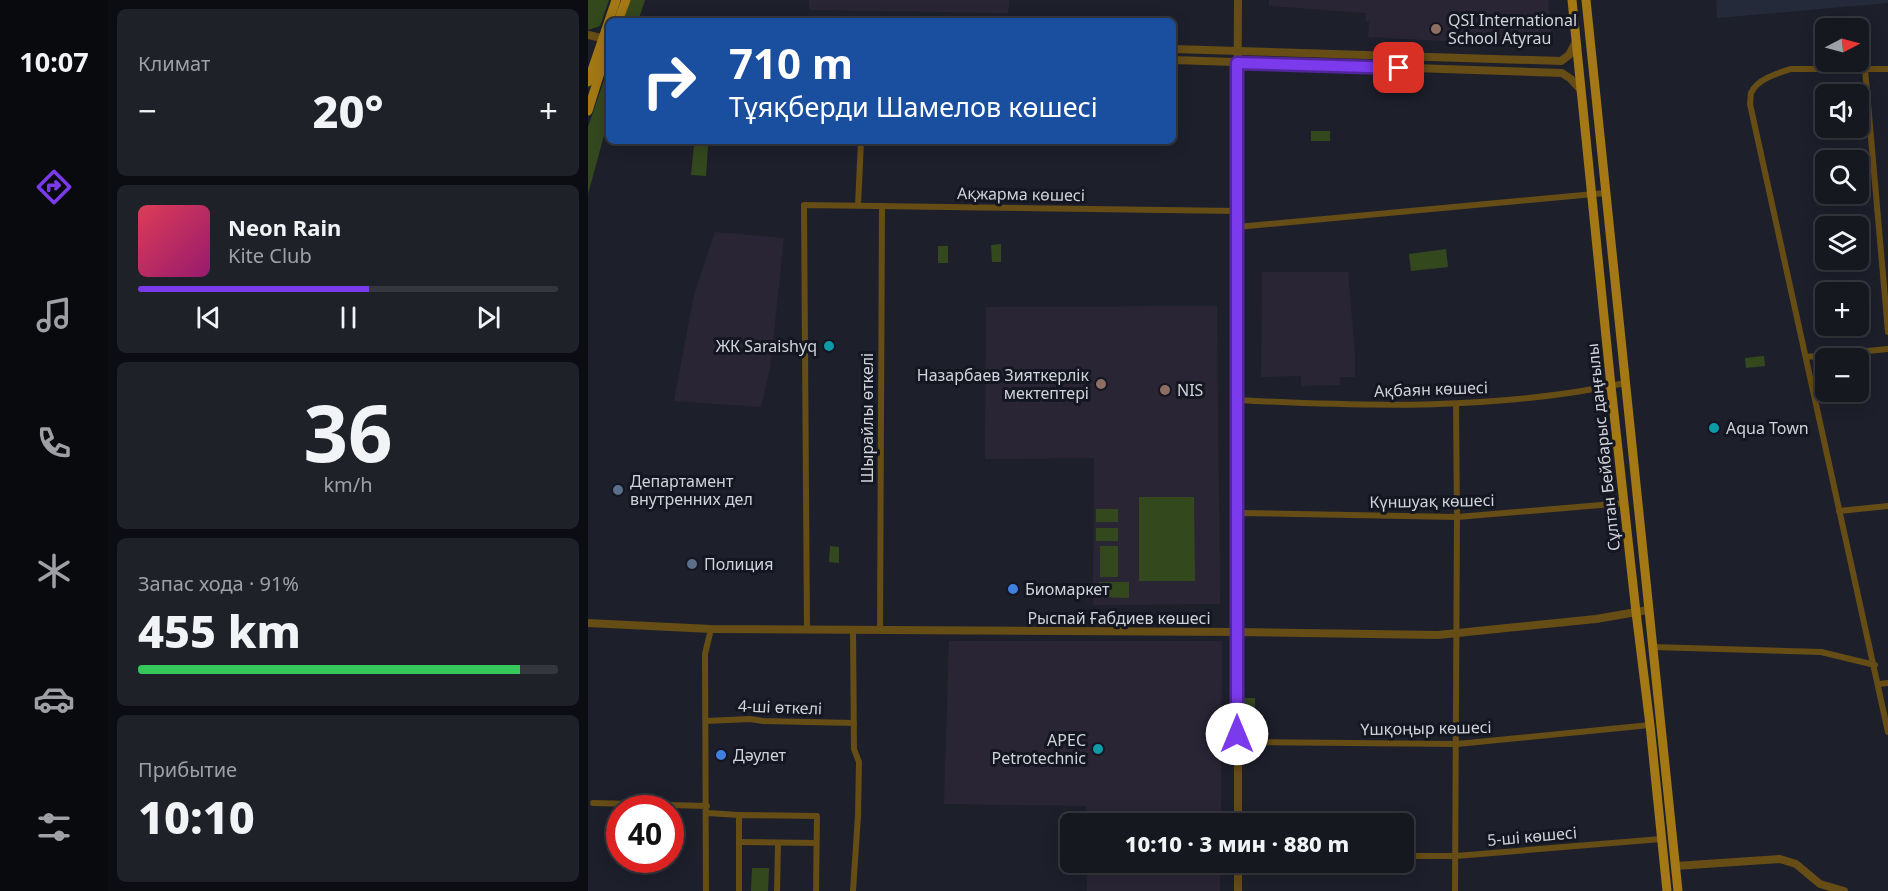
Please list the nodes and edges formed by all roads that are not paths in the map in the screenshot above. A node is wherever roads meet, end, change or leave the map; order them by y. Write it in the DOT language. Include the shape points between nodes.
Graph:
graph roads {
  1 [pos="616,0"];
  2 [pos="626,0"];
  3 [pos="1238,0"];
  4 [pos="1572,0"];
  5 [pos="1586,0"];
  6 [pos="612,18"];
  7 [pos="619,18"];
  8 [pos="588,35"];
  9 [pos="606,41"];
  10 [pos="1576,42"];
  11 [pos="1176,49"];
  12 [pos="1237,51"];
  13 [pos="1176,60"];
  14 [pos="1237,63"];
  15 [pos="606,67"];
  16 [pos="1815,69"];
  17 [pos="1869,69"];
  18 [pos="1888,69"];
  19 [pos="600,72"];
  20 [pos="1865,72"];
  21 [pos="588,82"];
  22 [pos="1580,89"];
  23 [pos="588,111"];
  24 [pos="861,144"];
  25 [pos="1605,193"];
  26 [pos="1592,195"];
  27 [pos="858,206"];
  28 [pos="882,206"];
  29 [pos="1237,211"];
  30 [pos="1237,227"];
  31 [pos="1888,332"];
  32 [pos="1888,349"];
  33 [pos="1806,357"];
  34 [pos="1625,383"];
  35 [pos="1611,386"];
  36 [pos="1238,400"];
  37 [pos="1456,404"];
  38 [pos="1625,503"];
  39 [pos="1888,506"];
  40 [pos="1839,511"];
  41 [pos="1238,513"];
  42 [pos="1457,517"];
  43 [pos="1648,610"];
  44 [pos="1635,612"];
  45 [pos="588,623"];
  46 [pos="711,629"];
  47 [pos="807,630"];
  48 [pos="853,630"];
  49 [pos="880,630"];
  50 [pos="1237,632"];
  51 [pos="1455,633"];
  52 [pos="1652,647"];
  53 [pos="1875,665"];
  54 [pos="1888,682"];
  55 [pos="1879,684"];
  56 [pos="706,721"];
  57 [pos="854,723"];
  58 [pos="1650,724"];
  59 [pos="1888,732"];
  60 [pos="1237,742"];
  61 [pos="1457,744"];
  62 [pos="592,803"];
  63 [pos="707,810"];
  64 [pos="1238,813"];
  65 [pos="739,815"];
  66 [pos="1661,839"];
  67 [pos="739,842"];
  68 [pos="778,843"];
  69 [pos="816,843"];
  70 [pos="1414,856"];
  71 [pos="1456,856"];
  72 [pos="1675,866"];
  73 [pos="1238,873"];
  74 [pos="706,891"];
  75 [pos="739,891"];
  76 [pos="777,891"];
  77 [pos="816,891"];
  78 [pos="853,891"];
  79 [pos="1238,891"];
  80 [pos="1455,891"];
  81 [pos="1667,891"];
  82 [pos="1678,891"];
  83 [pos="1844,891"];
  1 -- 6 [label="main road"];
  2 -- 7 [label="main road"];
  3 -- 12 [label="street"];
  4 -- 10 [label="main road, Сұлтан Бейбарыс даңғылы"];
  5 -- 25 [label="main road, Сұлтан Бейбарыс даңғылы"];
  8 -- 9 [label="street"];
  9 -- 19 [label="main road"];
  9 -- 21 [label="main road"];
  10 -- 12 [label="street" via="1561,61"];
  10 -- 22 [label="main road, Сұлтан Бейбарыс даңғылы"];
  11 -- 12 [label="street"];
  12 -- 14 [label="street"];
  13 -- 14 [label="street"];
  14 -- 22 [label="street" via="1562,73"];
  14 -- 29 [label="street"];
  15 -- 19 [label="main road"];
  16 -- 33 [label="street" via="1791,69 1776,74 1751,93 1750,104"];
  17 -- 18 [label="street"];
  19 -- 23 [label="main road"];
  20 -- 31 [label="street"];
  22 -- 26 [label="main road, Сұлтан Бейбарыс даңғылы"];
  24 -- 27 [label="street"];
  25 -- 26 [label="street"];
  25 -- 34 [label="main road, Сұлтан Бейбарыс даңғылы"];
  26 -- 30 [label="street"];
  26 -- 35 [label="main road, Сұлтан Бейбарыс даңғылы"];
  27 -- 28 [label="street, Ақжарма көшесі"];
  27 -- 47 [label="street, Ақжарма көшесі" via="804,205"];
  28 -- 29 [label="street, Ақжарма көшесі"];
  28 -- 49 [label="street, Шырайлы өткелі"];
  29 -- 30 [label="street"];
  30 -- 36 [label="street"];
  32 -- 33 [label="street"];
  33 -- 40 [label="street"];
  34 -- 35 [label="street, Ақбаян көшесі"];
  34 -- 43 [label="main road, Сұлтан Бейбарыс даңғылы"];
  35 -- 37 [label="street, Ақбаян көшесі"];
  35 -- 38 [label="main road, Сұлтан Бейбарыс даңғылы"];
  36 -- 37 [label="street, Ақбаян көшесі" via="1391,406"];
  36 -- 41 [label="street"];
  37 -- 42 [label="street"];
  38 -- 42 [label="street, Күншуақ көшесі"];
  38 -- 44 [label="main road, Сұлтан Бейбарыс даңғылы"];
  39 -- 40 [label="street"];
  40 -- 53 [label="street"];
  41 -- 42 [label="street, Күншуақ көшесі"];
  41 -- 50 [label="street"];
  42 -- 51 [label="street"];
  43 -- 44 [label="street, Рыспай Ғабдиев көшесі"];
  43 -- 52 [label="main road, Сұлтан Бейбарыс даңғылы"];
  44 -- 51 [label="street, Рыспай Ғабдиев көшесі"];
  44 -- 58 [label="main road, Сұлтан Бейбарыс даңғылы"];
  45 -- 46 [label="street, Рыспай Ғабдиев көшесі"];
  46 -- 47 [label="street, Рыспай Ғабдиев көшесі"];
  46 -- 56 [label="street" via="705,654"];
  47 -- 48 [label="street, Рыспай Ғабдиев көшесі"];
  48 -- 49 [label="street, Рыспай Ғабдиев көшесі"];
  48 -- 57 [label="street"];
  49 -- 50 [label="street, Рыспай Ғабдиев көшесі"];
  50 -- 51 [label="street, Рыспай Ғабдиев көшесі"];
  50 -- 60 [label="street"];
  51 -- 61 [label="street"];
  52 -- 53 [label="street" via="1821,652"];
  52 -- 72 [label="main road, Сұлтан Бейбарыс даңғылы"];
  53 -- 55 [label="street"];
  54 -- 55 [label="street"];
  55 -- 59 [label="street"];
  56 -- 57 [label="street, 4-ші өткелі"];
  56 -- 63 [label="street"];
  57 -- 78 [label="street" via="854,749 859,762"];
  58 -- 61 [label="street, Үшқоңыр көшесі"];
  58 -- 66 [label="main road, Сұлтан Бейбарыс даңғылы"];
  60 -- 61 [label="street, Үшқоңыр көшесі"];
  60 -- 64 [label="street"];
  61 -- 71 [label="street"];
  62 -- 63 [label="street"];
  63 -- 65 [label="street"];
  63 -- 74 [label="street"];
  65 -- 67 [label="street"];
  65 -- 69 [label="street" via="817,816"];
  66 -- 71 [label="street, 5-ші көшесі"];
  66 -- 81 [label="main road, Сұлтан Бейбарыс даңғылы"];
  67 -- 68 [label="street"];
  67 -- 75 [label="street"];
  68 -- 69 [label="street"];
  68 -- 76 [label="street"];
  69 -- 77 [label="street"];
  70 -- 71 [label="street, 5-ші көшесі"];
  71 -- 80 [label="street"];
  72 -- 82 [label="main road, Сұлтан Бейбарыс даңғылы"];
  72 -- 83 [label="street" via="1780,859 1796,864 1820,884"];
  73 -- 79 [label="street"];
}
